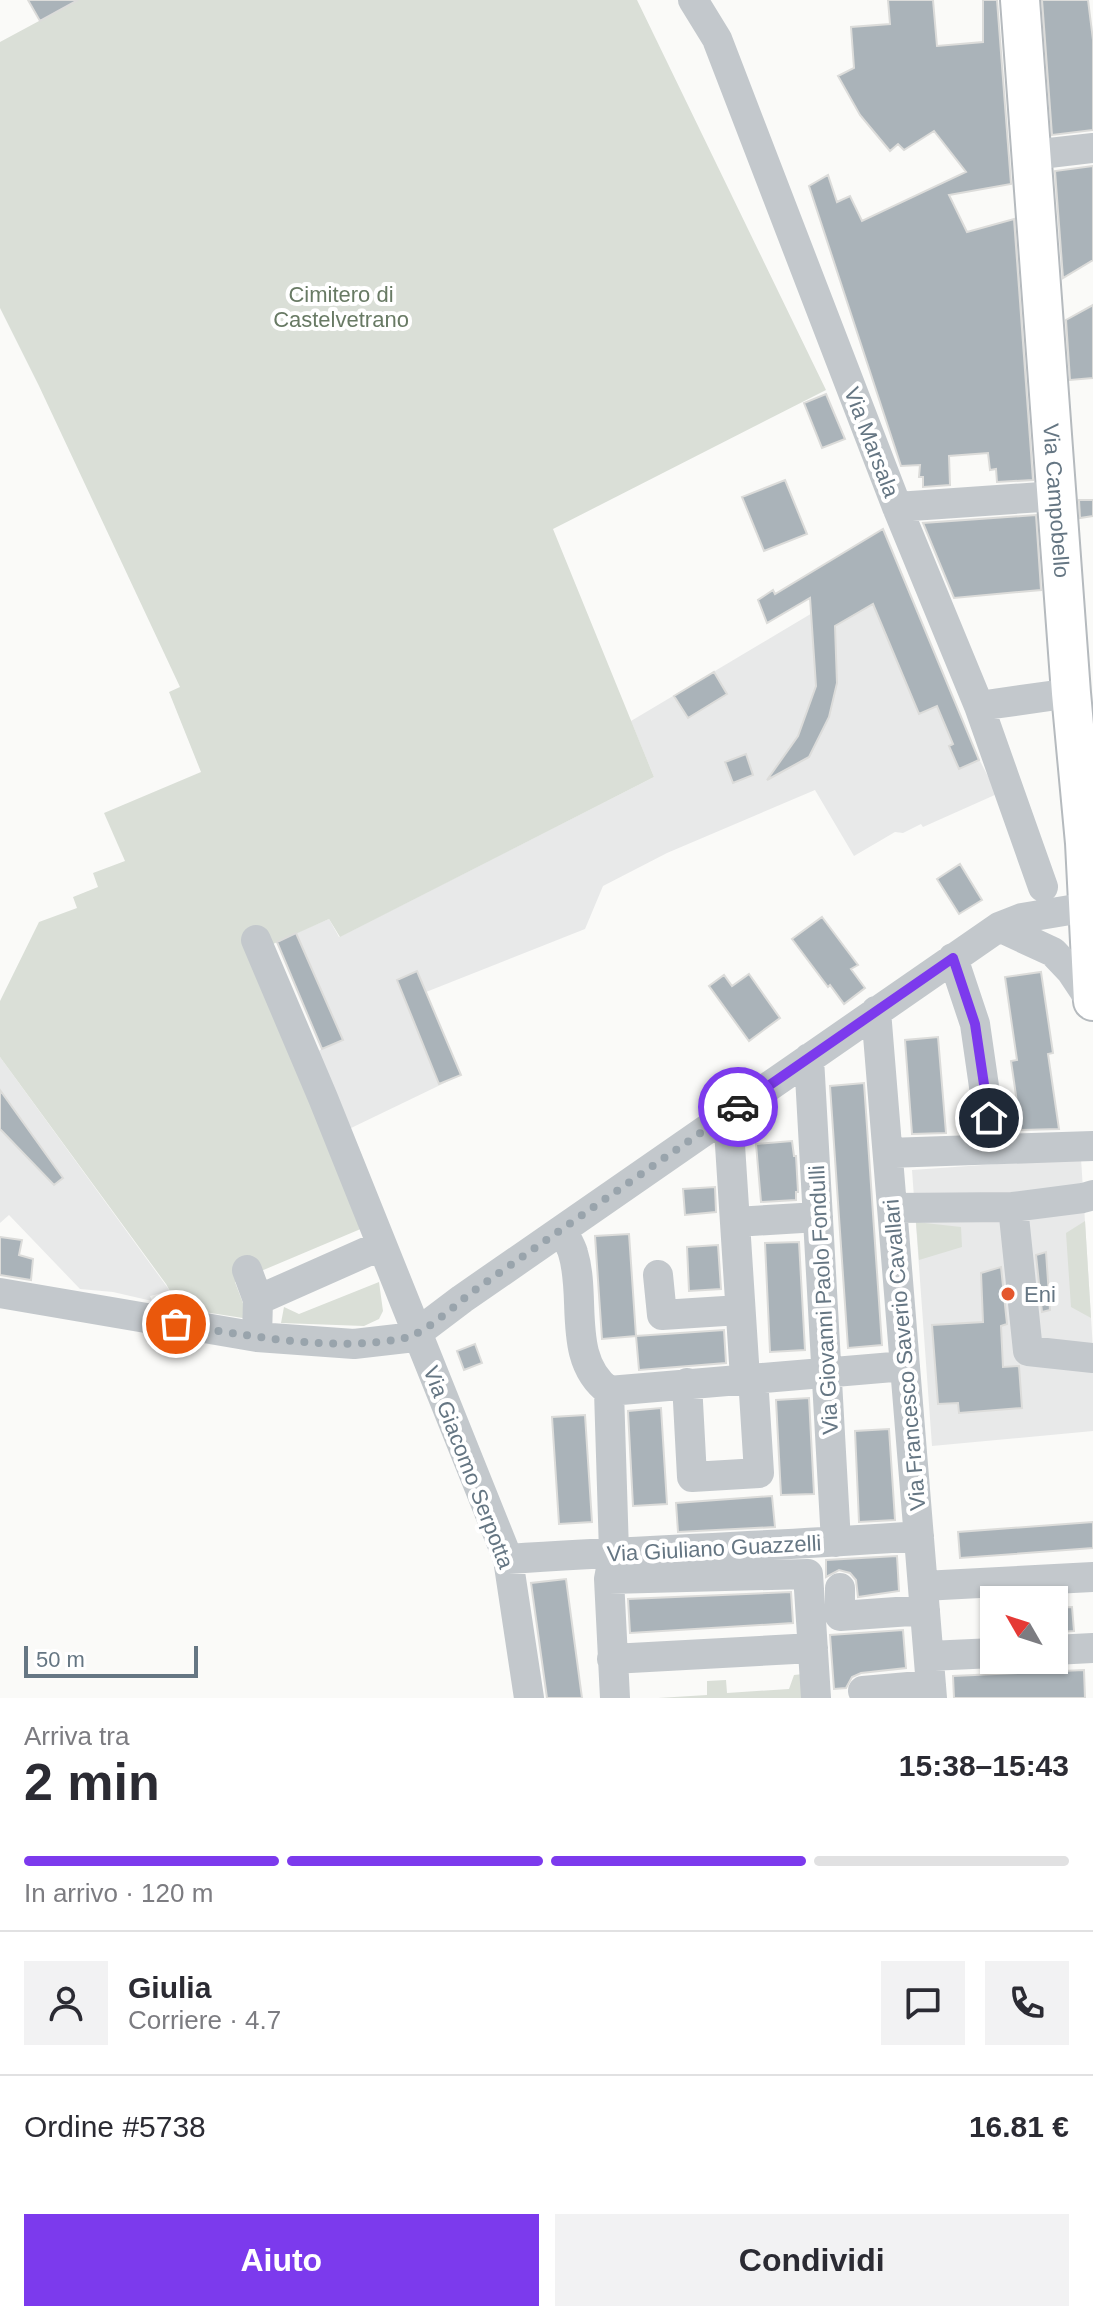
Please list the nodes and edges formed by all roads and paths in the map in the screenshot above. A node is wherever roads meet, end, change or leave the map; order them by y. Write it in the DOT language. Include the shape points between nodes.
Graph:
graph roads {
  1 [pos="693,0"];
  2 [pos="1020,0"];
  3 [pos="1093,148"];
  4 [pos="1032,155"];
  5 [pos="1056,496"];
  6 [pos="897,507"];
  7 [pos="1071,693"];
  8 [pos="979,706"];
  9 [pos="1089,845"];
  10 [pos="1043,887"];
  11 [pos="1088,907"];
  12 [pos="999,927"];
  13 [pos="256,940"];
  14 [pos="953,958"];
  15 [pos="1093,1002"];
  16 [pos="876,1011"];
  17 [pos="809,1058"];
  18 [pos="728,1114"];
  19 [pos="1093,1146"];
  20 [pos="993,1149"];
  21 [pos="888,1153"];
  22 [pos="1093,1195"];
  23 [pos="1013,1207"];
  24 [pos="892,1208"];
  25 [pos="818,1217"];
  26 [pos="735,1222"];
  27 [pos="562,1230"];
  28 [pos="382,1245"];
  29 [pos="247,1270"];
  30 [pos="658,1275"];
  31 [pos="0,1293"];
  32 [pos="258,1300"];
  33 [pos="740,1310"];
  34 [pos="417,1333"];
  35 [pos="257,1337"];
  36 [pos="1093,1358"];
  37 [pos="905,1366"];
  38 [pos="828,1373"];
  39 [pos="749,1378"];
  40 [pos="687,1383"];
  41 [pos="609,1391"];
  42 [pos="919,1536"];
  43 [pos="836,1542"];
  44 [pos="508,1559"];
  45 [pos="611,1566"];
  46 [pos="1093,1577"];
  47 [pos="840,1588"];
  48 [pos="924,1598"];
  49 [pos="813,1648"];
  50 [pos="1093,1648"];
  51 [pos="1068,1649"];
  52 [pos="612,1659"];
  53 [pos="980,1659"];
  54 [pos="931,1680"];
  55 [pos="863,1691"];
  56 [pos="529,1698"];
  57 [pos="615,1698"];
  58 [pos="816,1698"];
  1 -- 6 [label="street, Via Marsala" via="717,39"];
  2 -- 4 [label="main road, Via Campobello"];
  3 -- 4 [label="street"];
  4 -- 5 [label="main road, Via Campobello"];
  5 -- 6 [label="street"];
  5 -- 7 [label="main road, Via Campobello"];
  6 -- 8 [label="street, Via Marsala"];
  7 -- 8 [label="street"];
  7 -- 9 [label="main road, Via Campobello"];
  8 -- 10 [label="street, Via Marsala"];
  9 -- 10 [label="street"];
  9 -- 11 [label="main road, Via Campobello"];
  10 -- 12 [label="street"];
  11 -- 12 [label="street"];
  11 -- 15 [label="main road, Via Campobello"];
  12 -- 14 [label="street"];
  12 -- 15 [label="street" via="1053,952"];
  13 -- 28 [label="street, Via Giacomo Serpotta"];
  14 -- 16 [label="street"];
  14 -- 20 [label="street" via="975,1024"];
  16 -- 17 [label="street"];
  16 -- 21 [label="street, Via Francesco Saverio Cavallari"];
  17 -- 18 [label="street"];
  17 -- 25 [label="street, Via Giovanni Paolo Fondulli"];
  18 -- 26 [label="street"];
  18 -- 27 [label="street"];
  19 -- 20 [label="street"];
  20 -- 21 [label="street"];
  21 -- 24 [label="street, Via Francesco Saverio Cavallari"];
  22 -- 23 [label="street"];
  23 -- 24 [label="street"];
  23 -- 36 [label="street" via="1028,1351"];
  24 -- 37 [label="street, Via Francesco Saverio Cavallari"];
  25 -- 26 [label="street"];
  25 -- 38 [label="street, Via Giovanni Paolo Fondulli"];
  26 -- 33 [label="street"];
  27 -- 34 [label="street"];
  27 -- 41 [label="street" via="573,1253 584,1357"];
  28 -- 32 [label="street"];
  28 -- 34 [label="street, Via Giacomo Serpotta"];
  29 -- 32 [label="street"];
  30 -- 33 [label="street" via="662,1315"];
  31 -- 35 [label="street"];
  32 -- 35 [label="street"];
  33 -- 39 [label="street"];
  34 -- 35 [label="street" via="354,1344"];
  34 -- 44 [label="street, Via Giacomo Serpotta"];
  37 -- 38 [label="street"];
  37 -- 42 [label="street, Via Francesco Saverio Cavallari"];
  38 -- 39 [label="street"];
  38 -- 43 [label="street, Via Giovanni Paolo Fondulli"];
  39 -- 40 [label="street"];
  39 -- 40 [label="street" via="759,1473 692,1477"];
  40 -- 41 [label="street"];
  41 -- 45 [label="street"];
  42 -- 43 [label="street, Via Giuliano Guazzelli"];
  42 -- 48 [label="street, Via Francesco Saverio Cavallari"];
  43 -- 45 [label="street, Via Giuliano Guazzelli"];
  44 -- 45 [label="street, Via Giuliano Guazzelli"];
  44 -- 56 [label="street, Via Giacomo Serpotta"];
  45 -- 49 [label="street" via="808,1574"];
  45 -- 52 [label="street"];
  46 -- 48 [label="street"];
  47 -- 48 [label="street" via="840,1616"];
  48 -- 54 [label="street, Via Francesco Saverio Cavallari"];
  49 -- 52 [label="street"];
  49 -- 58 [label="street"];
  50 -- 51 [label="street"];
  52 -- 57 [label="street"];
  53 -- 54 [label="street"];
  54 -- 55 [label="street"];
}
